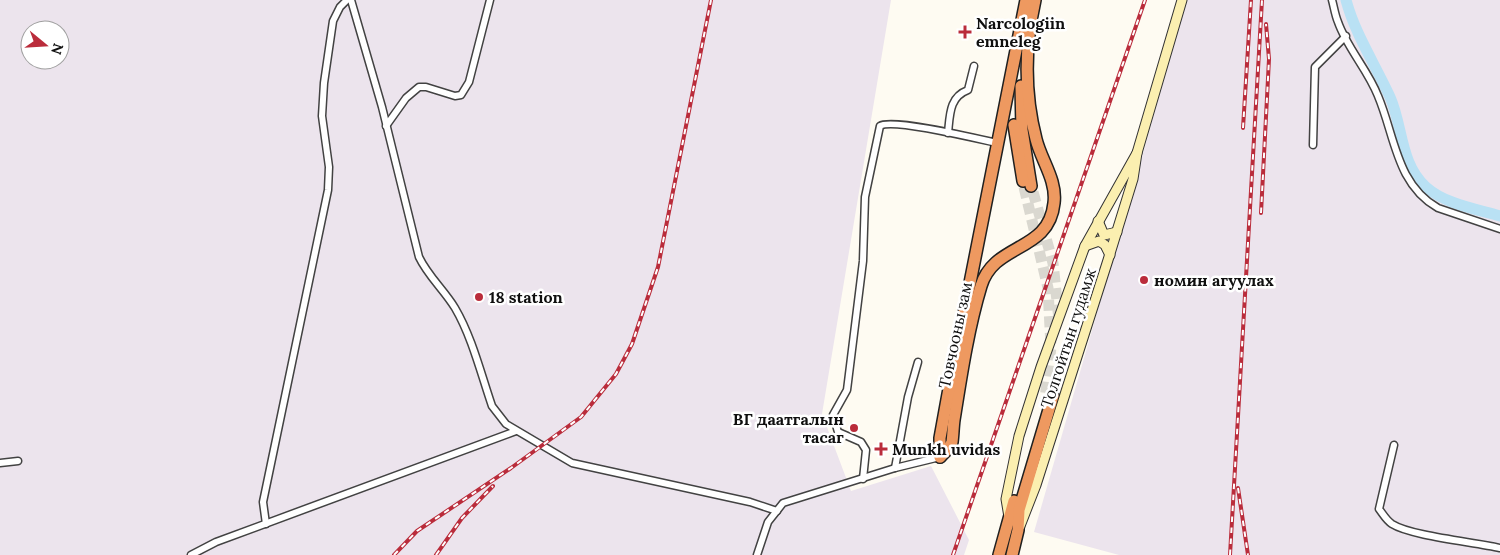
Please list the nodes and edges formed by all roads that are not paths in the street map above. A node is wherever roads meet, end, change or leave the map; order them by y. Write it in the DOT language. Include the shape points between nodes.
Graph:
graph roads {
  1 [pos="349,0"];
  2 [pos="490,0"];
  3 [pos="1026,0"];
  4 [pos="1035,0"];
  5 [pos="1182,0"];
  6 [pos="1332,0"];
  7 [pos="1346,36"];
  8 [pos="1027,65"];
  9 [pos="974,66"];
  10 [pos="1011,74"];
  11 [pos="386,126"];
  12 [pos="948,133"];
  13 [pos="997,143"];
  14 [pos="1312,145"];
  15 [pos="1136,153"];
  16 [pos="1098,221"];
  17 [pos="1500,229"];
  18 [pos="1117,232"];
  19 [pos="1085,246"];
  20 [pos="1110,255"];
  21 [pos="918,362"];
  22 [pos="516,431"];
  23 [pos="1394,445"];
  24 [pos="940,456"];
  25 [pos="18,461"];
  26 [pos="0,463"];
  27 [pos="895,468"];
  28 [pos="863,479"];
  29 [pos="777,511"];
  30 [pos="1009,519"];
  31 [pos="266,524"];
  32 [pos="1018,530"];
  33 [pos="1500,548"];
  34 [pos="1013,550"];
  35 [pos="191,555"];
  36 [pos="757,555"];
  37 [pos="999,555"];
  1 -- 11 [label="street"];
  1 -- 31 [label="street" via="335,14 331,29 322,108 329,167 328,190 264,502"];
  2 -- 11 [label="street" via="470,82 461,95 419,87 406,98"];
  3 -- 10 [label="highway, Товчооны зам"];
  4 -- 8 [label="highway, Товчооны зам"];
  5 -- 15 [label="main road, Толгойтын гудамж"];
  6 -- 7 [label="street" via="1338,23"];
  7 -- 14 [label="street" via="1315,67"];
  7 -- 17 [label="street" via="1378,96 1401,168 1414,188 1438,208"];
  8 -- 10 [label="highway" via="1021,84 1028,186 1015,142 1015,82"];
  8 -- 24 [label="highway, Товчооны зам" via="1031,119 1054,187 1054,209 1039,236 1000,258 983,279 952,444"];
  9 -- 12 [label="street" via="968,90 958,94 952,103"];
  10 -- 13 [label="highway, Товчооны зам"];
  11 -- 22 [label="street" via="419,257 426,272 454,307 465,329 492,406 498,416"];
  12 -- 13 [label="street"];
  12 -- 28 [label="street" via="884,124 880,126 874,145 865,197 863,261 847,390 834,415 838,432 862,442 866,450"];
  13 -- 24 [label="highway, Товчооны зам" via="942,426"];
  15 -- 16 [label="main road, Толгойтын гудамж"];
  15 -- 18 [label="main road, Толгойтын гудамж" via="1135,172"];
  16 -- 18 [label="main road" via="1104,235"];
  16 -- 19 [label="main road, Толгойтын гудамж"];
  18 -- 20 [label="main road, Толгойтын гудамж"];
  19 -- 20 [label="main road" via="1102,242"];
  19 -- 30 [label="main road, Толгойтын гудамж" via="1019,436 1006,499"];
  20 -- 32 [label="main road, Толгойтын гудамж" via="1036,485"];
  21 -- 27 [label="street"];
  22 -- 29 [label="street" via="572,463 750,502"];
  22 -- 31 [label="street"];
  23 -- 33 [label="street" via="1379,508 1384,517 1393,524 1420,532"];
  24 -- 27 [label="street"];
  25 -- 26 [label="street"];
  27 -- 28 [label="street"];
  28 -- 29 [label="street" via="783,503"];
  29 -- 36 [label="street" via="768,522"];
  30 -- 32 [label="highway" via="1049,398 1019,510"];
  30 -- 37 [label="highway"];
  31 -- 35 [label="street"];
  32 -- 34 [label="highway"];
}
